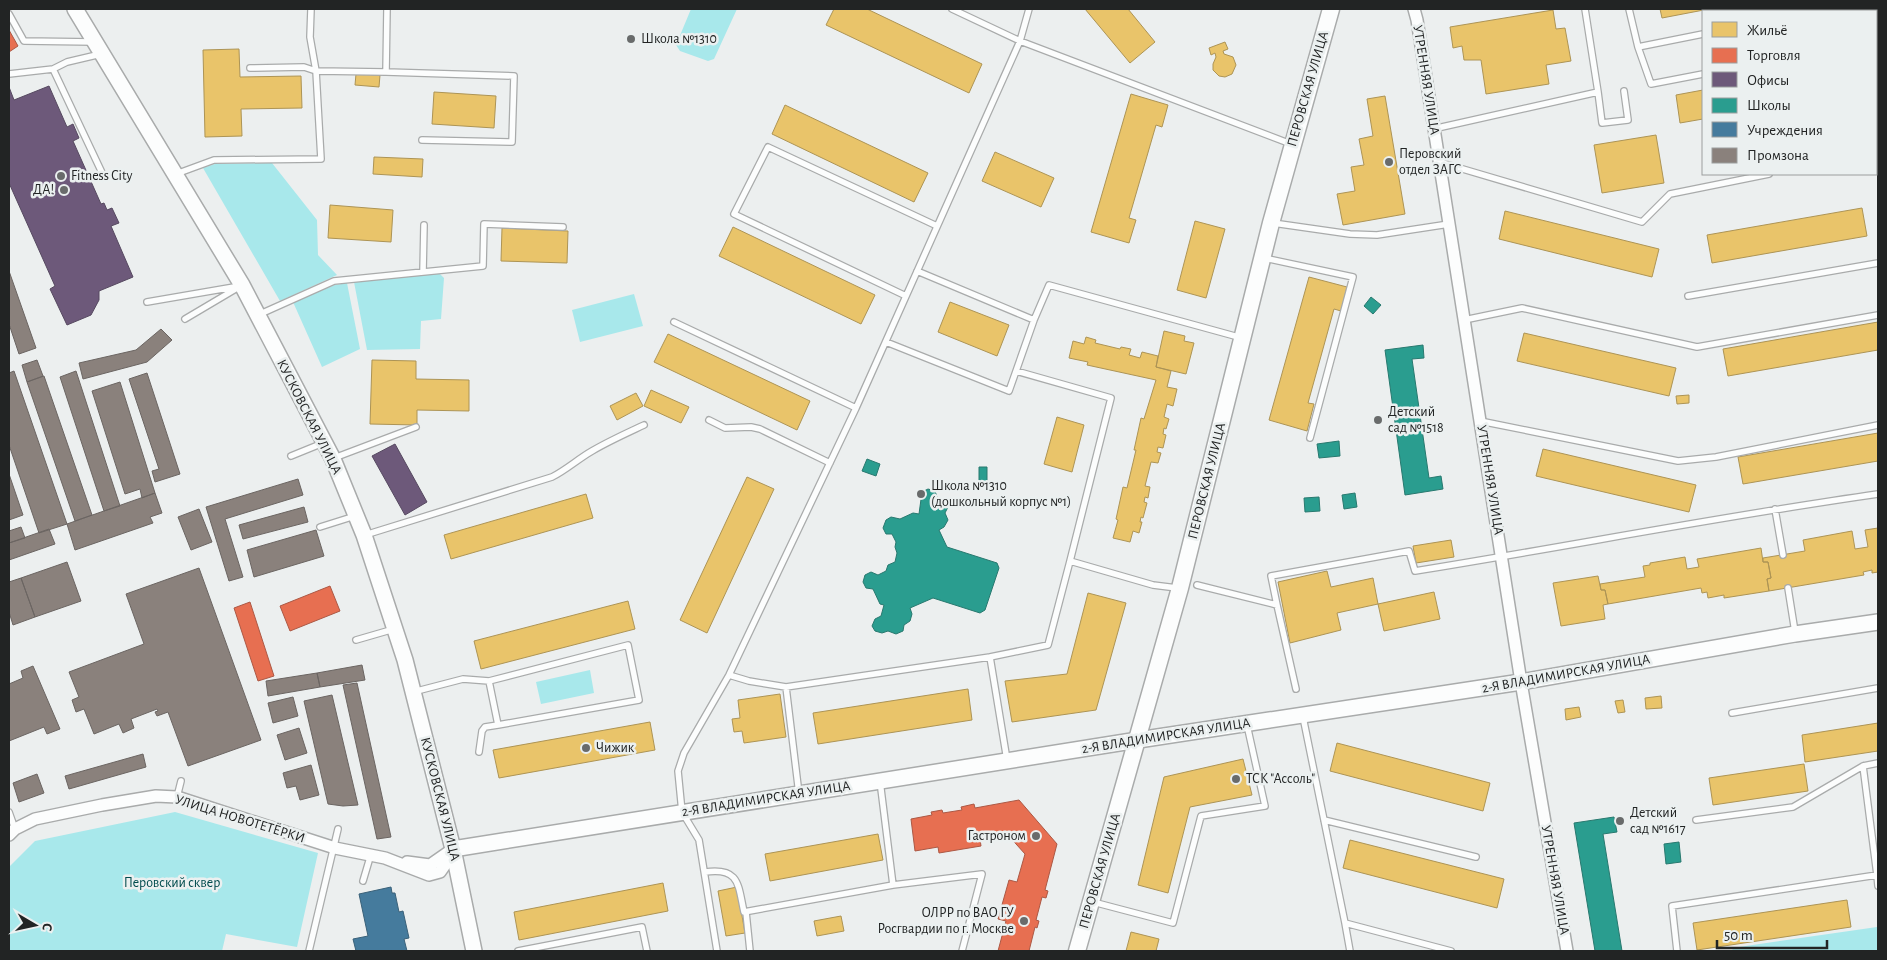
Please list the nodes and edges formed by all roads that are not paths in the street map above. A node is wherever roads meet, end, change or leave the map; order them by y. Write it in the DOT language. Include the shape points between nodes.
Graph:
graph roads {
  1 [pos="74,9"];
  2 [pos="311,9"];
  3 [pos="387,9"];
  4 [pos="952,9"];
  5 [pos="1029,9"];
  6 [pos="1331,9"];
  7 [pos="1414,9"];
  8 [pos="1585,9"];
  9 [pos="1629,9"];
  10 [pos="1872,10"];
  11 [pos="1878,10"];
  12 [pos="9,14"];
  13 [pos="1702,34"];
  14 [pos="1020,41"];
  15 [pos="1638,47"];
  16 [pos="98,48"];
  17 [pos="250,68"];
  18 [pos="53,69"];
  19 [pos="316,71"];
  20 [pos="386,72"];
  21 [pos="9,74"];
  22 [pos="1702,74"];
  23 [pos="1624,90"];
  24 [pos="1598,92"];
  25 [pos="1433,129"];
  26 [pos="422,140"];
  27 [pos="1292,144"];
  28 [pos="1439,162"];
  29 [pos="175,175"];
  30 [pos="1764,175"];
  31 [pos="104,178"];
  32 [pos="1271,223"];
  33 [pos="1449,224"];
  34 [pos="424,225"];
  35 [pos="937,226"];
  36 [pos="563,227"];
  37 [pos="1262,257"];
  38 [pos="1878,263"];
  39 [pos="917,271"];
  40 [pos="422,272"];
  41 [pos="242,286"];
  42 [pos="906,296"];
  43 [pos="1688,296"];
  44 [pos="147,302"];
  45 [pos="258,315"];
  46 [pos="1878,315"];
  47 [pos="185,319"];
  48 [pos="1034,320"];
  49 [pos="1464,320"];
  50 [pos="674,322"];
  51 [pos="1242,339"];
  52 [pos="886,342"];
  53 [pos="1016,371"];
  54 [pos="856,408"];
  55 [pos="709,420"];
  56 [pos="1480,421"];
  57 [pos="644,424"];
  58 [pos="1878,425"];
  59 [pos="416,426"];
  60 [pos="1310,438"];
  61 [pos="325,442"];
  62 [pos="291,456"];
  63 [pos="333,459"];
  64 [pos="830,463"];
  65 [pos="1878,494"];
  66 [pos="1776,509"];
  67 [pos="355,516"];
  68 [pos="320,527"];
  69 [pos="364,535"];
  70 [pos="1783,555"];
  71 [pos="1502,557"];
  72 [pos="1070,561"];
  73 [pos="1197,585"];
  74 [pos="1180,588"];
  75 [pos="1788,588"];
  76 [pos="1277,605"];
  77 [pos="1878,622"];
  78 [pos="394,629"];
  79 [pos="1795,634"];
  80 [pos="356,640"];
  81 [pos="990,657"];
  82 [pos="729,675"];
  83 [pos="489,681"];
  84 [pos="1521,682"];
  85 [pos="786,687"];
  86 [pos="1878,688"];
  87 [pos="1296,689"];
  88 [pos="413,692"];
  89 [pos="1732,713"];
  90 [pos="1302,715"];
  91 [pos="1247,723"];
  92 [pos="498,725"];
  93 [pos="1138,740"];
  94 [pos="479,752"];
  95 [pos="1007,760"];
  96 [pos="1878,763"];
  97 [pos="1863,766"];
  98 [pos="181,781"];
  99 [pos="880,781"];
  100 [pos="799,794"];
  101 [pos="177,797"];
  102 [pos="9,812"];
  103 [pos="682,812"];
  104 [pos="1324,820"];
  105 [pos="1696,820"];
  106 [pos="338,829"];
  107 [pos="12,832"];
  108 [pos="334,848"];
  109 [pos="453,849"];
  110 [pos="371,854"];
  111 [pos="1476,857"];
  112 [pos="705,872"];
  113 [pos="1877,875"];
  114 [pos="363,881"];
  115 [pos="893,885"];
  116 [pos="1878,886"];
  117 [pos="1091,901"];
  118 [pos="746,912"];
  119 [pos="1344,922"];
  120 [pos="309,951"];
  121 [pos="474,951"];
  122 [pos="518,951"];
  123 [pos="647,951"];
  124 [pos="717,951"];
  125 [pos="750,951"];
  126 [pos="962,951"];
  127 [pos="1077,951"];
  128 [pos="1350,951"];
  129 [pos="1451,951"];
  130 [pos="1567,951"];
  131 [pos="1678,951"];
  1 -- 16 [label="street, КУСКОВСКАЯ УЛИЦА"];
  2 -- 19 [label="lane" via="310,37"];
  3 -- 20 [label="lane"];
  4 -- 14 [label="lane"];
  5 -- 14 [label="lane"];
  6 -- 27 [label="main road, ПЕРОВСКАЯ УЛИЦА"];
  7 -- 25 [label="street, УТРЕННЯЯ УЛИЦА"];
  8 -- 24 [label="lane"];
  9 -- 15 [label="lane"];
  10 -- 11 [label="lane"];
  12 -- 16 [label="lane" via="24,41"];
  13 -- 15 [label="lane"];
  14 -- 27 [label="lane"];
  14 -- 35 [label="lane"];
  15 -- 22 [label="lane" via="1651,84"];
  16 -- 18 [label="lane"];
  16 -- 29 [label="street, КУСКОВСКАЯ УЛИЦА"];
  17 -- 19 [label="lane" via="304,67"];
  18 -- 21 [label="lane"];
  18 -- 31 [label="lane"];
  19 -- 20 [label="lane"];
  19 -- 29 [label="lane" via="321,159 214,160"];
  20 -- 26 [label="lane" via="514,76 512,142"];
  23 -- 24 [label="lane" via="1628,120 1602,123"];
  24 -- 25 [label="lane"];
  25 -- 28 [label="street, УТРЕННЯЯ УЛИЦА"];
  27 -- 32 [label="main road, ПЕРОВСКАЯ УЛИЦА"];
  28 -- 30 [label="lane" via="1642,222 1670,194"];
  28 -- 33 [label="street, УТРЕННЯЯ УЛИЦА"];
  29 -- 41 [label="street, КУСКОВСКАЯ УЛИЦА"];
  32 -- 33 [label="lane" via="1350,234 1377,234"];
  32 -- 37 [label="main road, ПЕРОВСКАЯ УЛИЦА"];
  33 -- 49 [label="street, УТРЕННЯЯ УЛИЦА"];
  34 -- 40 [label="lane"];
  35 -- 39 [label="lane"];
  35 -- 42 [label="lane" via="768,147 734,214"];
  36 -- 40 [label="lane" via="484,224 483,266"];
  37 -- 51 [label="main road, ПЕРОВСКАЯ УЛИЦА"];
  37 -- 60 [label="lane" via="1353,277"];
  38 -- 43 [label="lane"];
  39 -- 42 [label="lane"];
  39 -- 48 [label="lane"];
  40 -- 45 [label="lane" via="334,281"];
  41 -- 44 [label="lane"];
  41 -- 45 [label="street, КУСКОВСКАЯ УЛИЦА"];
  41 -- 47 [label="lane"];
  42 -- 52 [label="lane"];
  45 -- 61 [label="street, КУСКОВСКАЯ УЛИЦА"];
  46 -- 49 [label="lane" via="1697,348 1522,308"];
  48 -- 51 [label="lane" via="1049,285"];
  48 -- 53 [label="lane"];
  49 -- 56 [label="street, УТРЕННЯЯ УЛИЦА"];
  50 -- 54 [label="lane"];
  51 -- 74 [label="main road, ПЕРОВСКАЯ УЛИЦА"];
  52 -- 53 [label="lane" via="1009,391"];
  52 -- 54 [label="lane"];
  53 -- 72 [label="lane" via="1111,398"];
  54 -- 64 [label="lane"];
  55 -- 64 [label="lane" via="725,428 760,429"];
  56 -- 58 [label="lane" via="1678,461 1716,457"];
  56 -- 71 [label="street, УТРЕННЯЯ УЛИЦА"];
  57 -- 69 [label="lane" via="592,451 552,477"];
  59 -- 63 [label="lane"];
  61 -- 62 [label="lane"];
  61 -- 63 [label="street, КУСКОВСКАЯ УЛИЦА"];
  63 -- 67 [label="street, КУСКОВСКАЯ УЛИЦА"];
  64 -- 82 [label="lane"];
  65 -- 66 [label="lane"];
  66 -- 70 [label="lane"];
  66 -- 71 [label="lane"];
  67 -- 68 [label="lane"];
  67 -- 69 [label="street, КУСКОВСКАЯ УЛИЦА"];
  69 -- 78 [label="street, КУСКОВСКАЯ УЛИЦА"];
  71 -- 76 [label="lane" via="1415,570 1409,551 1271,576"];
  71 -- 84 [label="street, УТРЕННЯЯ УЛИЦА"];
  72 -- 74 [label="lane" via="1153,586"];
  72 -- 81 [label="lane" via="1048,645"];
  73 -- 76 [label="lane"];
  74 -- 93 [label="main road, ПЕРОВСКАЯ УЛИЦА"];
  75 -- 79 [label="lane"];
  76 -- 87 [label="lane"];
  77 -- 79 [label="street, 2-Я ВЛАДИМИРСКАЯ УЛИЦА"];
  78 -- 80 [label="lane"];
  78 -- 88 [label="street, КУСКОВСКАЯ УЛИЦА"];
  79 -- 84 [label="street, 2-Я ВЛАДИМИРСКАЯ УЛИЦА"];
  81 -- 85 [label="lane"];
  81 -- 95 [label="lane"];
  82 -- 85 [label="lane"];
  82 -- 103 [label="lane" via="684,753 678,771"];
  83 -- 88 [label="lane" via="463,679"];
  83 -- 92 [label="lane"];
  83 -- 92 [label="lane" via="628,645 640,700"];
  84 -- 90 [label="street, 2-Я ВЛАДИМИРСКАЯ УЛИЦА"];
  84 -- 130 [label="street, УТРЕННЯЯ УЛИЦА"];
  85 -- 100 [label="lane"];
  86 -- 89 [label="lane"];
  88 -- 109 [label="street, КУСКОВСКАЯ УЛИЦА"];
  90 -- 91 [label="street, 2-Я ВЛАДИМИРСКАЯ УЛИЦА"];
  90 -- 104 [label="lane"];
  91 -- 93 [label="street, 2-Я ВЛАДИМИРСКАЯ УЛИЦА"];
  91 -- 117 [label="lane" via="1266,806 1201,816 1173,923"];
  92 -- 94 [label="lane" via="482,731"];
  93 -- 95 [label="street, 2-Я ВЛАДИМИРСКАЯ УЛИЦА"];
  93 -- 117 [label="main road, ПЕРОВСКАЯ УЛИЦА"];
  95 -- 99 [label="street, 2-Я ВЛАДИМИРСКАЯ УЛИЦА"];
  96 -- 97 [label="lane"];
  97 -- 105 [label="lane" via="1793,807"];
  97 -- 113 [label="lane"];
  98 -- 101 [label="lane"];
  99 -- 100 [label="street, 2-Я ВЛАДИМИРСКАЯ УЛИЦА"];
  99 -- 115 [label="lane"];
  100 -- 103 [label="street, 2-Я ВЛАДИМИРСКАЯ УЛИЦА"];
  101 -- 107 [label="street, УЛИЦА НОВОТЕТЁРКИ" via="156,796 35,819"];
  101 -- 108 [label="street, УЛИЦА НОВОТЕТЁРКИ"];
  102 -- 107 [label="lane"];
  103 -- 109 [label="street, 2-Я ВЛАДИМИРСКАЯ УЛИЦА"];
  103 -- 112 [label="lane" via="700,840"];
  104 -- 111 [label="lane"];
  104 -- 119 [label="lane"];
  106 -- 108 [label="lane"];
  108 -- 110 [label="street, УЛИЦА НОВОТЕТЁРКИ"];
  108 -- 120 [label="lane"];
  109 -- 110 [label="street, УЛИЦА НОВОТЕТЁРКИ" via="440,872 428,875"];
  109 -- 121 [label="street, КУСКОВСКАЯ УЛИЦА"];
  110 -- 114 [label="lane"];
  112 -- 118 [label="lane" via="721,871 733,876"];
  112 -- 124 [label="lane"];
  113 -- 116 [label="lane"];
  113 -- 131 [label="lane" via="1672,906"];
  115 -- 118 [label="lane"];
  115 -- 126 [label="lane" via="982,874"];
  117 -- 127 [label="main road, ПЕРОВСКАЯ УЛИЦА"];
  118 -- 125 [label="lane"];
  119 -- 128 [label="lane"];
  119 -- 129 [label="lane"];
  122 -- 123 [label="lane" via="642,927"];
}
